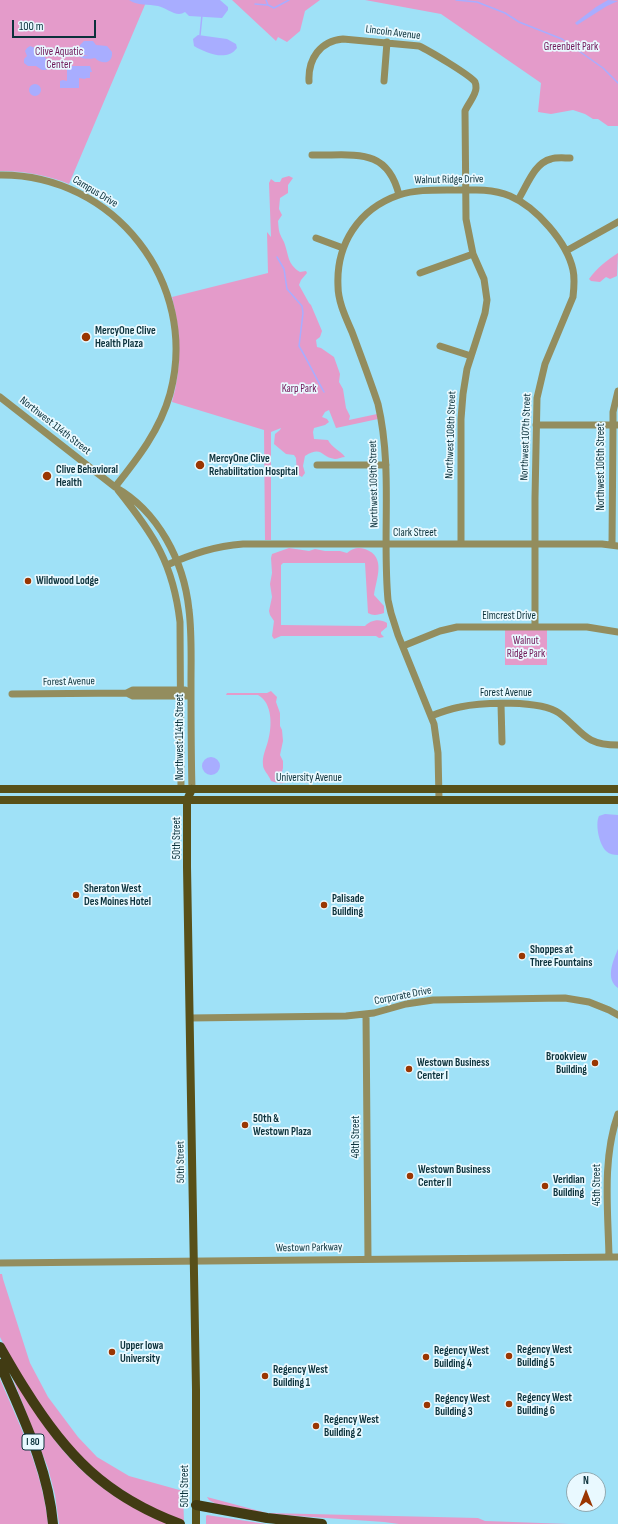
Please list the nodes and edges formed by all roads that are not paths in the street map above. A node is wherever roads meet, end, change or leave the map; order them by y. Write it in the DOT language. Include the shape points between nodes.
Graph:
graph roads {
  1 [pos="387,42"];
  2 [pos="309,81"];
  3 [pos="384,81"];
  4 [pos="465,119"];
  5 [pos="312,155"];
  6 [pos="570,158"];
  7 [pos="0,175"];
  8 [pos="465,190"];
  9 [pos="399,195"];
  10 [pos="518,200"];
  11 [pos="540,216"];
  12 [pos="618,222"];
  13 [pos="316,238"];
  14 [pos="343,248"];
  15 [pos="566,251"];
  16 [pos="473,254"];
  17 [pos="420,274"];
  18 [pos="440,346"];
  19 [pos="471,356"];
  20 [pos="618,391"];
  21 [pos="0,397"];
  22 [pos="536,425"];
  23 [pos="615,425"];
  24 [pos="317,465"];
  25 [pos="386,465"];
  26 [pos="115,487"];
  27 [pos="387,544"];
  28 [pos="461,544"];
  29 [pos="535,544"];
  30 [pos="615,545"];
  31 [pos="177,561"];
  32 [pos="167,565"];
  33 [pos="535,627"];
  34 [pos="618,632"];
  35 [pos="403,646"];
  36 [pos="181,693"];
  37 [pos="191,693"];
  38 [pos="12,694"];
  39 [pos="501,704"];
  40 [pos="431,716"];
  41 [pos="502,742"];
  42 [pos="618,745"];
  43 [pos="0,789"];
  44 [pos="181,789"];
  45 [pos="192,789"];
  46 [pos="439,789"];
  47 [pos="618,789"];
  48 [pos="439,799"];
  49 [pos="0,800"];
  50 [pos="188,800"];
  51 [pos="618,800"];
  52 [pos="366,1014"];
  53 [pos="618,1016"];
  54 [pos="190,1018"];
  55 [pos="618,1114"];
  56 [pos="609,1257"];
  57 [pos="618,1257"];
  58 [pos="368,1259"];
  59 [pos="194,1261"];
  60 [pos="0,1263"];
  61 [pos="0,1347"];
  62 [pos="0,1364"];
  63 [pos="196,1510"];
  64 [pos="53,1524"];
  65 [pos="180,1524"];
  66 [pos="196,1524"];
  67 [pos="322,1524"];
  1 -- 2 [label="street, Lincoln Avenue" via="343,39 330,41 316,53"];
  1 -- 3 [label="street"];
  1 -- 4 [label="street, Lincoln Avenue" via="414,44 428,50 475,82 476,91 467,105"];
  4 -- 8 [label="street, Northwest 108th Street"];
  5 -- 9 [label="street" via="375,159 385,165 392,175"];
  6 -- 10 [label="street" via="553,158 539,165"];
  7 -- 26 [label="street, Campus Drive" via="45,180 68,188 104,208 141,243 156,267 168,298 175,336 174,374 170,393 154,434"];
  8 -- 9 [label="street, Walnut Ridge Drive" via="427,190"];
  8 -- 10 [label="street, Walnut Ridge Drive" via="491,191"];
  8 -- 16 [label="street, Northwest 108th Street" via="466,219"];
  9 -- 14 [label="street, Northwest 109th Street" via="369,211 356,224"];
  10 -- 11 [label="street, Walnut Ridge Drive"];
  11 -- 15 [label="street, Northwest 107th Street"];
  12 -- 15 [label="street"];
  13 -- 14 [label="street"];
  14 -- 25 [label="street, Northwest 109th Street" via="338,273 339,295 378,404 386,447"];
  15 -- 22 [label="street, Northwest 107th Street" via="574,274 573,297 540,380"];
  16 -- 17 [label="street"];
  16 -- 19 [label="street, Northwest 108th Street" via="484,279 487,300"];
  18 -- 19 [label="street"];
  19 -- 28 [label="street, Northwest 108th Street" via="461,419"];
  20 -- 23 [label="street, Northwest 106th Street" via="613,412"];
  21 -- 26 [label="street, Northwest 114th Street"];
  22 -- 23 [label="street"];
  22 -- 29 [label="street, Northwest 107th Street"];
  23 -- 30 [label="street, Northwest 106th Street"];
  24 -- 25 [label="street"];
  25 -- 27 [label="street, Northwest 109th Street"];
  26 -- 31 [label="street, Northwest 114th Street" via="130,495 149,515"];
  26 -- 32 [label="street, Northwest 114th Street" via="147,528"];
  27 -- 28 [label="street, Clark Street"];
  27 -- 31 [label="street, Clark Street" via="243,544 202,551"];
  27 -- 35 [label="street, Northwest 109th Street" via="388,600"];
  28 -- 29 [label="street, Clark Street"];
  29 -- 30 [label="street, Clark Street"];
  29 -- 33 [label="street, Northwest 107th Street"];
  31 -- 32 [label="street, Clark Street"];
  31 -- 37 [label="street, Northwest 114th Street" via="189,608"];
  32 -- 36 [label="street, Northwest 114th Street" via="174,585 180,622"];
  33 -- 34 [label="street, Elmcrest Drive" via="587,627"];
  33 -- 35 [label="street, Elmcrest Drive" via="451,628"];
  35 -- 40 [label="street, Northwest 109th Street"];
  36 -- 37 [label="street, Forest Avenue"];
  36 -- 38 [label="street, Forest Avenue" via="133,690 127,693"];
  36 -- 44 [label="street, Northwest 114th Street"];
  37 -- 45 [label="street, Northwest 114th Street"];
  39 -- 40 [label="street, Forest Avenue" via="461,706"];
  39 -- 41 [label="street"];
  39 -- 42 [label="street, Forest Avenue" via="547,706 559,713 586,738 602,744"];
  40 -- 46 [label="street, Northwest 109th Street" via="437,738"];
  43 -- 44 [label="main road, University Avenue"];
  44 -- 45 [label="main road, University Avenue"];
  44 -- 50 [label="main road, Northwest 114th Street"];
  45 -- 46 [label="main road, University Avenue"];
  45 -- 50 [label="main road, Northwest 114th Street"];
  46 -- 47 [label="main road, University Avenue"];
  46 -- 48 [label="street, Northwest 109th Street"];
  48 -- 50 [label="main road, University Avenue"];
  48 -- 51 [label="main road, University Avenue"];
  49 -- 50 [label="main road, University Avenue"];
  50 -- 54 [label="main road, 50th Street"];
  52 -- 53 [label="street, Corporate Drive" via="433,1000 565,998 589,1002"];
  52 -- 54 [label="street, Corporate Drive"];
  52 -- 58 [label="street, 48th Street"];
  54 -- 59 [label="main road, 50th Street"];
  55 -- 56 [label="street, 45th Street" via="608,1158"];
  56 -- 57 [label="street, Westown Parkway"];
  56 -- 58 [label="street, Westown Parkway"];
  58 -- 59 [label="street, Westown Parkway"];
  59 -- 60 [label="street, Westown Parkway"];
  59 -- 63 [label="main road, 50th Street"];
  61 -- 65 [label="highway" via="50,1428 88,1470 134,1504"];
  62 -- 64 [label="highway, I 80" via="40,1458 47,1483"];
  63 -- 66 [label="main road, 50th Street"];
  63 -- 67 [label="highway"];
}
